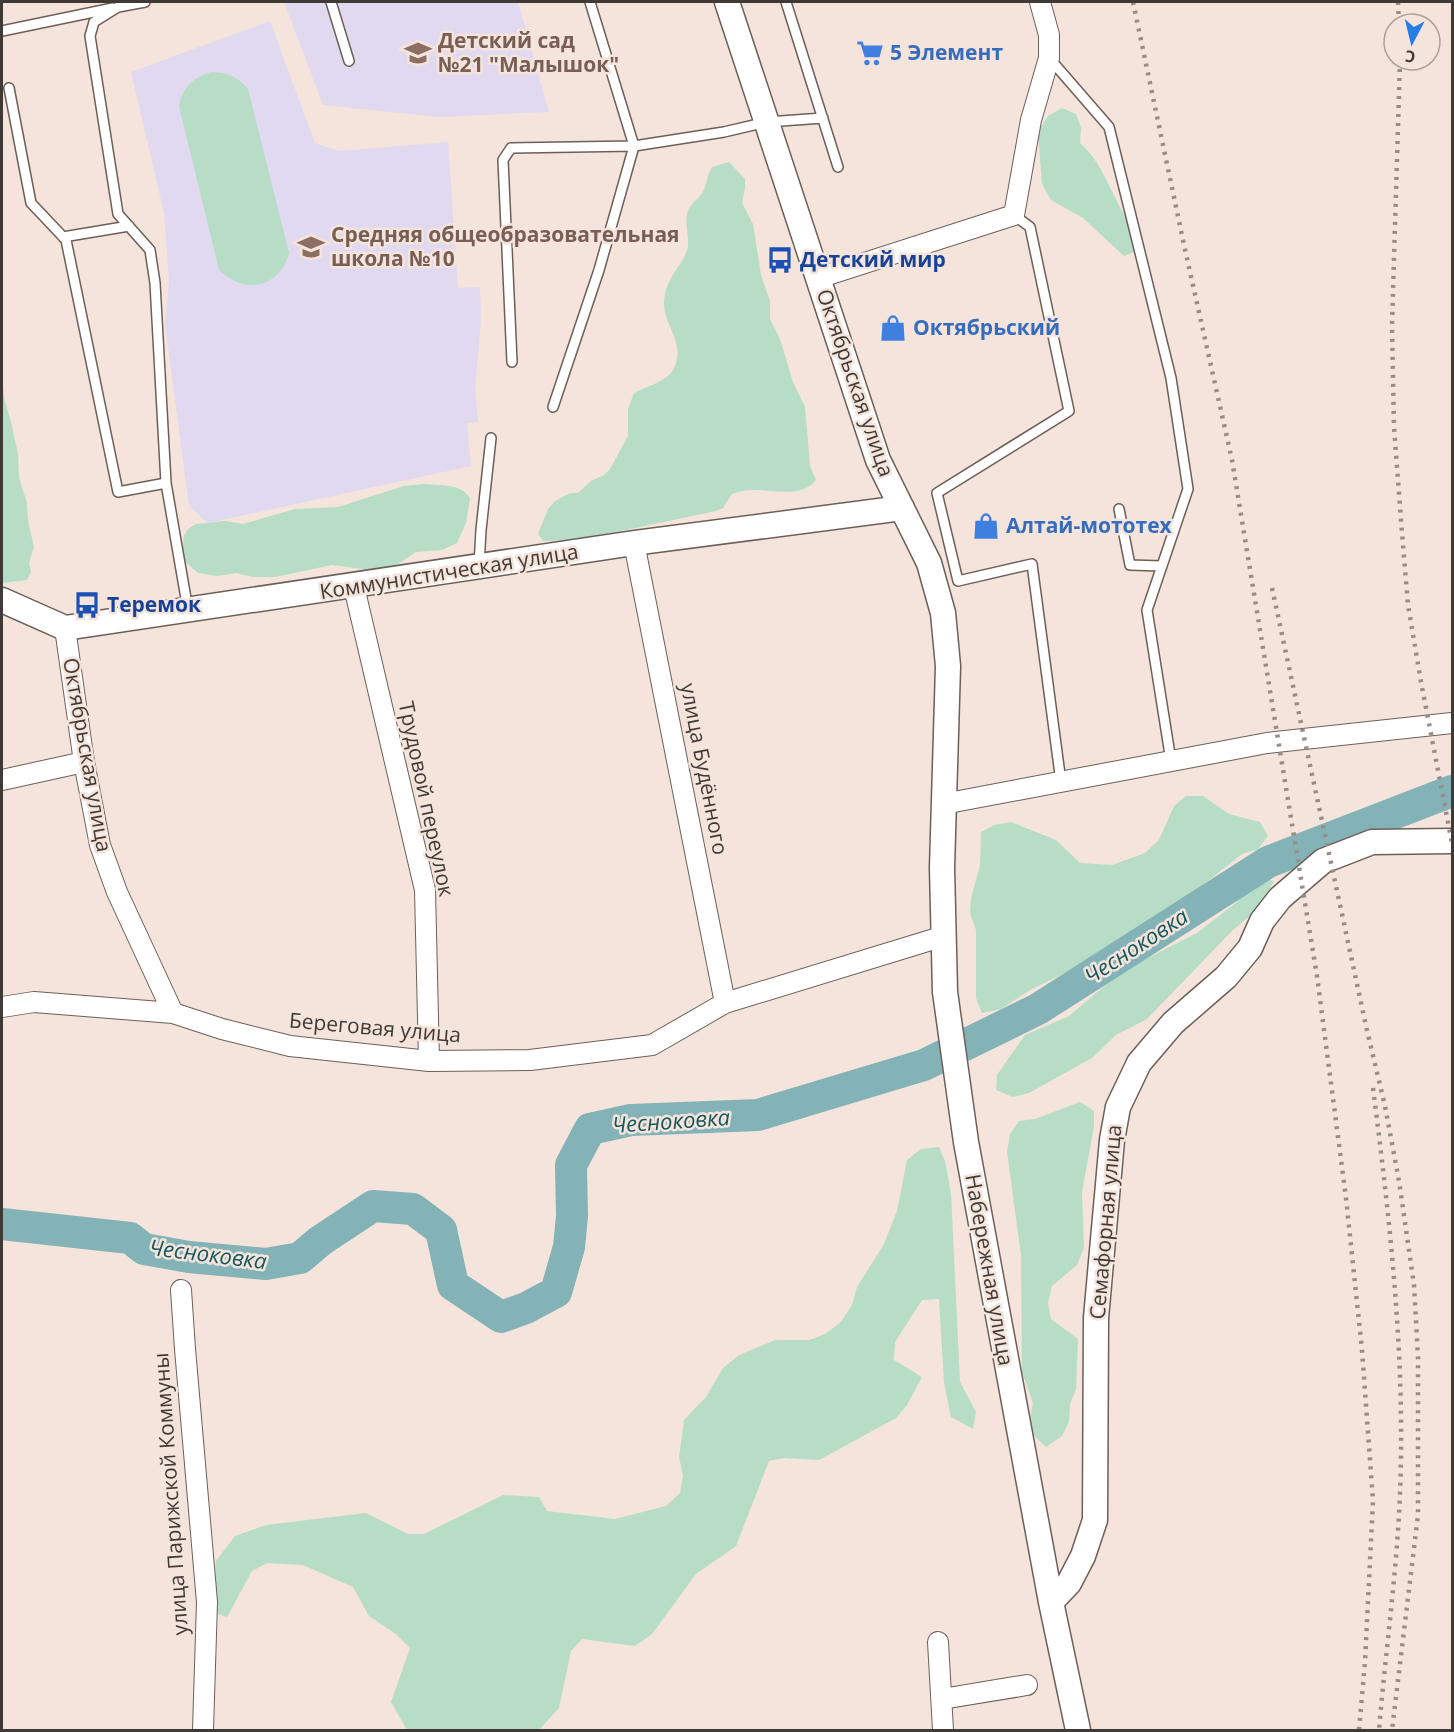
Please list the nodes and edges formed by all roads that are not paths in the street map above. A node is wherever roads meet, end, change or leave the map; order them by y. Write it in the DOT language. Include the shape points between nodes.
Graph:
graph roads {
  1 [pos="145,2"];
  2 [pos="331,2"];
  3 [pos="590,2"];
  4 [pos="727,2"];
  5 [pos="786,2"];
  6 [pos="1040,2"];
  7 [pos="118,7"];
  8 [pos="2,31"];
  9 [pos="1049,58"];
  10 [pos="349,61"];
  11 [pos="9,88"];
  12 [pos="823,118"];
  13 [pos="767,122"];
  14 [pos="634,146"];
  15 [pos="838,166"];
  16 [pos="1014,215"];
  17 [pos="129,226"];
  18 [pos="63,237"];
  19 [pos="818,278"];
  20 [pos="512,362"];
  21 [pos="553,407"];
  22 [pos="491,438"];
  23 [pos="166,483"];
  24 [pos="902,508"];
  25 [pos="1119,508"];
  26 [pos="634,543"];
  27 [pos="1162,566"];
  28 [pos="479,567"];
  29 [pos="354,587"];
  30 [pos="2,600"];
  31 [pos="188,610"];
  32 [pos="65,628"];
  33 [pos="1452,723"];
  34 [pos="1171,761"];
  35 [pos="84,762"];
  36 [pos="2,780"];
  37 [pos="1061,782"];
  38 [pos="944,804"];
  39 [pos="1452,841"];
  40 [pos="944,936"];
  41 [pos="725,1003"];
  42 [pos="2,1007"];
  43 [pos="173,1013"];
  44 [pos="429,1061"];
  45 [pos="181,1290"];
  46 [pos="1051,1602"];
  47 [pos="938,1642"];
  48 [pos="1027,1685"];
  49 [pos="942,1699"];
  50 [pos="203,1731"];
  51 [pos="943,1731"];
  52 [pos="1078,1731"];
  1 -- 7 [label="lane"];
  2 -- 10 [label="lane"];
  3 -- 14 [label="lane"];
  4 -- 13 [label="street, Октябрьская улица"];
  5 -- 12 [label="lane"];
  6 -- 9 [label="street" via="1049,35"];
  7 -- 8 [label="lane"];
  7 -- 17 [label="lane" via="94,22 90,36 118,214"];
  9 -- 16 [label="street" via="1031,120"];
  9 -- 27 [label="lane" via="1108,127 1171,378 1188,489"];
  11 -- 18 [label="lane" via="31,203"];
  12 -- 13 [label="lane"];
  12 -- 15 [label="lane"];
  13 -- 14 [label="lane"];
  13 -- 19 [label="street, Октябрьская улица"];
  14 -- 20 [label="lane" via="511,148 503,160"];
  14 -- 21 [label="lane" via="599,270"];
  16 -- 19 [label="street"];
  16 -- 37 [label="lane" via="1030,227 1069,411 937,493 958,581 1032,564"];
  17 -- 18 [label="lane"];
  17 -- 23 [label="lane" via="150,250 155,283"];
  18 -- 23 [label="lane" via="118,492"];
  19 -- 24 [label="street, Октябрьская улица" via="878,460"];
  22 -- 28 [label="lane"];
  23 -- 31 [label="lane"];
  24 -- 26 [label="street, Коммунистическая улица"];
  24 -- 38 [label="street, Октябрьская улица" via="929,563 943,613 948,666"];
  25 -- 27 [label="lane" via="1130,565"];
  26 -- 28 [label="street, Коммунистическая улица"];
  26 -- 41 [label="street, улица Будённого"];
  27 -- 34 [label="lane" via="1147,610"];
  28 -- 29 [label="street, Коммунистическая улица"];
  29 -- 31 [label="street, Коммунистическая улица"];
  29 -- 44 [label="street, Трудовой переулок" via="425,890"];
  30 -- 32 [label="street"];
  31 -- 32 [label="street, Коммунистическая улица"];
  32 -- 35 [label="street, Октябрьская улица"];
  33 -- 34 [label="street" via="1267,744"];
  34 -- 37 [label="street"];
  35 -- 36 [label="street"];
  35 -- 43 [label="street, Октябрьская улица" via="100,845 117,892"];
  37 -- 38 [label="street"];
  38 -- 40 [label="street, Набережная улица"];
  39 -- 46 [label="street, Семафорная улица" via="1372,842 1323,861 1280,898 1262,921 1250,948 1226,977 1173,1023 1139,1064 1118,1107 1112,1140 1096,1318 1095,1520 1069,1583"];
  40 -- 41 [label="street, Береговая улица"];
  40 -- 46 [label="street, Набережная улица" via="945,992 966,1142"];
  41 -- 44 [label="street, Береговая улица" via="652,1045 530,1060"];
  42 -- 43 [label="street, Береговая улица" via="34,1002"];
  43 -- 44 [label="street, Береговая улица" via="290,1046"];
  45 -- 50 [label="street, улица Парижской Коммуны" via="207,1602"];
  46 -- 52 [label="street, Набережная улица"];
  47 -- 49 [label="street"];
  48 -- 49 [label="street"];
  49 -- 51 [label="street"];
}
